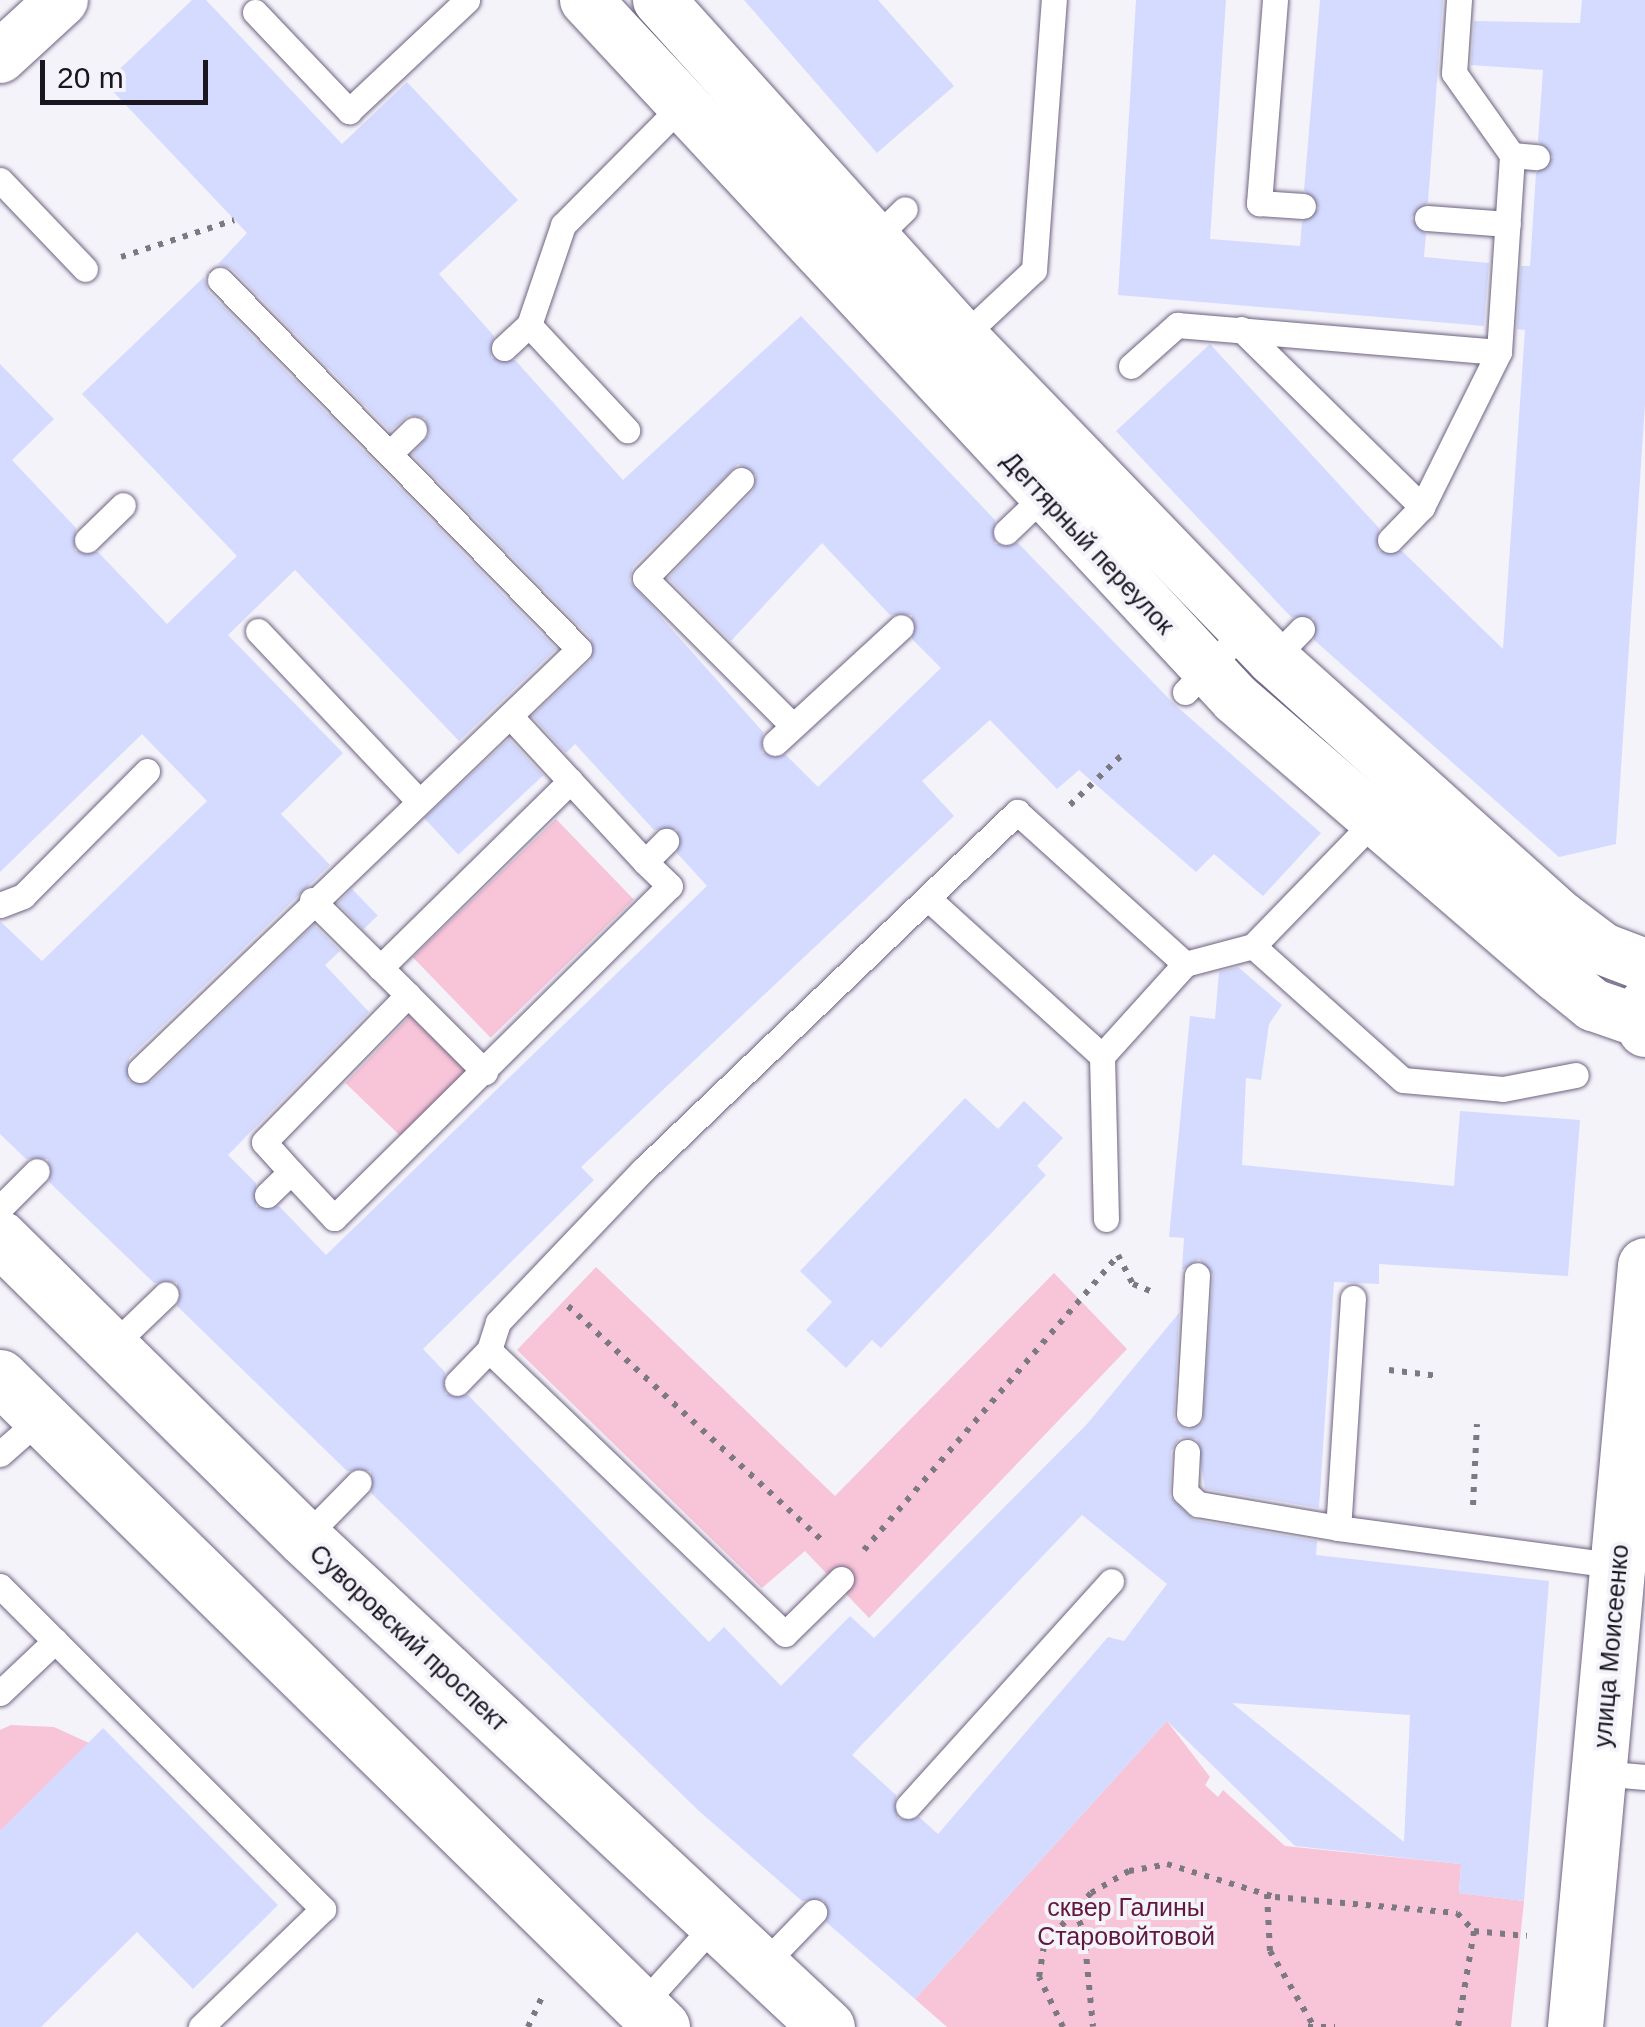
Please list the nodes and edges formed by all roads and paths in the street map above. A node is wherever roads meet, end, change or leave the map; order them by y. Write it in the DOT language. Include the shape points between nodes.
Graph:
graph roads {
  1 [pos="62,0"];
  2 [pos="467,0"];
  3 [pos="586,0"];
  4 [pos="659,0"];
  5 [pos="1054,0"];
  6 [pos="1275,0"];
  7 [pos="1459,0"];
  8 [pos="255,12"];
  9 [pos="0,58"];
  10 [pos="721,69"];
  11 [pos="682,104"];
  12 [pos="0,180"];
  13 [pos="1303,206"];
  14 [pos="1427,218"];
  15 [pos="234,220"];
  16 [pos="1508,224"];
  17 [pos="873,241"];
  18 [pos="85,269"];
  19 [pos="220,280"];
  20 [pos="529,325"];
  21 [pos="1240,328"];
  22 [pos="504,348"];
  23 [pos="1500,352"];
  24 [pos="945,354"];
  25 [pos="1131,366"];
  26 [pos="414,430"];
  27 [pos="627,430"];
  28 [pos="391,452"];
  29 [pos="1062,479"];
  30 [pos="741,480"];
  31 [pos="123,505"];
  32 [pos="1422,508"];
  33 [pos="1006,532"];
  34 [pos="88,540"];
  35 [pos="1390,540"];
  36 [pos="901,627"];
  37 [pos="258,632"];
  38 [pos="1273,640"];
  39 [pos="1210,687"];
  40 [pos="510,716"];
  41 [pos="1123,754"];
  42 [pos="147,771"];
  43 [pos="570,780"];
  44 [pos="1410,783"];
  45 [pos="419,801"];
  46 [pos="1375,821"];
  47 [pos="1040,834"];
  48 [pos="666,842"];
  49 [pos="645,862"];
  50 [pos="928,898"];
  51 [pos="312,900"];
  52 [pos="0,905"];
  53 [pos="1253,946"];
  54 [pos="1185,964"];
  55 [pos="1645,965"];
  56 [pos="380,968"];
  57 [pos="408,995"];
  58 [pos="1645,1020"];
  59 [pos="1102,1056"];
  60 [pos="140,1070"];
  61 [pos="485,1072"];
  62 [pos="1576,1076"];
  63 [pos="38,1171"];
  64 [pos="291,1172"];
  65 [pos="267,1195"];
  66 [pos="0,1208"];
  67 [pos="1106,1219"];
  68 [pos="0,1238"];
  69 [pos="1118,1255"];
  70 [pos="1645,1265"];
  71 [pos="1196,1275"];
  72 [pos="539,1279"];
  73 [pos="166,1294"];
  74 [pos="1352,1298"];
  75 [pos="110,1348"];
  76 [pos="489,1350"];
  77 [pos="0,1377"];
  78 [pos="457,1384"];
  79 [pos="1189,1414"];
  80 [pos="41,1418"];
  81 [pos="1477,1424"];
  82 [pos="1187,1452"];
  83 [pos="0,1454"];
  84 [pos="359,1482"];
  85 [pos="1338,1528"];
  86 [pos="304,1538"];
  87 [pos="1470,1546"];
  88 [pos="842,1566"];
  89 [pos="1619,1566"];
  90 [pos="1111,1581"];
  91 [pos="0,1586"];
  92 [pos="55,1641"];
  93 [pos="0,1693"];
  94 [pos="1622,1775"];
  95 [pos="908,1806"];
  96 [pos="1267,1894"];
  97 [pos="1074,1910"];
  98 [pos="814,1912"];
  99 [pos="714,1926"];
  100 [pos="1474,1931"];
  101 [pos="1521,1935"];
  102 [pos="760,1968"];
  103 [pos="544,1994"];
  104 [pos="643,2020"];
  105 [pos="1310,2026"];
  106 [pos="201,2027"];
  107 [pos="528,2027"];
  108 [pos="827,2027"];
  109 [pos="1063,2027"];
  110 [pos="1093,2027"];
  111 [pos="1335,2027"];
  112 [pos="1458,2027"];
  113 [pos="1575,2027"];
  1 -- 9 [label="street"];
  2 -- 8 [label="lane" via="349,112"];
  3 -- 11 [label="street, Дегтярный переулок"];
  4 -- 10 [label="street, Дегтярный переулок"];
  5 -- 24 [label="lane" via="1034,270"];
  6 -- 13 [label="lane" via="1259,203"];
  7 -- 16 [label="lane" via="1454,73 1524,156"];
  10 -- 11 [label="lane"];
  10 -- 17 [label="street, Дегтярный переулок"];
  11 -- 17 [label="street, Дегтярный переулок"];
  11 -- 20 [label="lane" via="563,225"];
  12 -- 18 [label="lane"];
  14 -- 16 [label="lane"];
  15 -- 18 [label="path"];
  16 -- 23 [label="lane"];
  17 -- 24 [label="street, Дегтярный переулок"];
  19 -- 28 [label="lane"];
  20 -- 22 [label="lane"];
  20 -- 27 [label="lane"];
  21 -- 23 [label="lane"];
  21 -- 25 [label="lane" via="1177,325"];
  21 -- 32 [label="lane"];
  23 -- 32 [label="lane"];
  24 -- 29 [label="street, Дегтярный переулок"];
  26 -- 28 [label="lane"];
  28 -- 40 [label="lane" via="579,649"];
  29 -- 33 [label="lane"];
  29 -- 38 [label="street, Дегтярный переулок"];
  29 -- 39 [label="street, Дегтярный переулок"];
  30 -- 36 [label="lane" via="645,578 784,734"];
  31 -- 34 [label="lane"];
  32 -- 35 [label="lane"];
  37 -- 45 [label="lane"];
  38 -- 39 [label="lane"];
  38 -- 39 [label="lane"];
  38 -- 44 [label="street, Дегтярный переулок"];
  39 -- 46 [label="street, Дегтярный переулок"];
  40 -- 43 [label="lane"];
  40 -- 45 [label="lane"];
  41 -- 47 [label="path"];
  42 -- 52 [label="lane" via="23,896"];
  43 -- 49 [label="lane"];
  43 -- 56 [label="lane"];
  44 -- 46 [label="lane"];
  44 -- 55 [label="street, Дегтярный переулок" via="1562,918 1603,949"];
  45 -- 51 [label="lane"];
  46 -- 53 [label="lane"];
  46 -- 58 [label="street, Дегтярный переулок" via="1593,1004"];
  47 -- 50 [label="lane" via="1017,812"];
  47 -- 54 [label="lane"];
  48 -- 49 [label="lane"];
  49 -- 61 [label="lane" via="670,886"];
  50 -- 59 [label="lane"];
  50 -- 72 [label="lane"];
  51 -- 56 [label="lane"];
  51 -- 60 [label="lane"];
  53 -- 54 [label="lane"];
  53 -- 62 [label="lane" via="1403,1080 1503,1090"];
  54 -- 59 [label="lane"];
  56 -- 57 [label="lane"];
  57 -- 61 [label="lane"];
  57 -- 64 [label="lane" via="264,1142"];
  59 -- 67 [label="lane"];
  61 -- 64 [label="lane" via="334,1218"];
  63 -- 66 [label="lane"];
  64 -- 65 [label="lane"];
  68 -- 75 [label="main road, Суворовский проспект"];
  69 -- 88 [label="path"];
  70 -- 89 [label="main road, улица Моисеенко"];
  71 -- 79 [label="lane"];
  72 -- 76 [label="lane" via="498,1322"];
  72 -- 88 [label="path"];
  73 -- 75 [label="lane"];
  74 -- 85 [label="lane"];
  75 -- 86 [label="main road, Суворовский проспект"];
  76 -- 78 [label="lane"];
  76 -- 88 [label="lane" via="785,1634"];
  77 -- 80 [label="main road"];
  80 -- 83 [label="lane"];
  80 -- 104 [label="main road"];
  81 -- 87 [label="path"];
  82 -- 85 [label="lane" via="1185,1492 1198,1504"];
  84 -- 86 [label="lane"];
  85 -- 87 [label="lane"];
  86 -- 99 [label="main road, Суворовский проспект"];
  87 -- 89 [label="lane"];
  89 -- 94 [label="main road, улица Моисеенко"];
  90 -- 95 [label="lane"];
  91 -- 92 [label="lane"];
  92 -- 93 [label="lane"];
  92 -- 106 [label="lane" via="324,1909"];
  94 -- 113 [label="main road, улица Моисеенко"];
  96 -- 97 [label="path" via="1167,1864 1129,1870"];
  96 -- 100 [label="path" via="1457,1913"];
  96 -- 105 [label="path" via="1273,1961"];
  97 -- 109 [label="path" via="1044,1945 1039,1977"];
  97 -- 110 [label="path" via="1084,1932"];
  98 -- 102 [label="lane"];
  99 -- 102 [label="main road, Суворовский проспект"];
  99 -- 104 [label="lane"];
  100 -- 101 [label="path"];
  100 -- 112 [label="path"];
  102 -- 108 [label="main road, Суворовский проспект"];
  103 -- 107 [label="path"];
  105 -- 111 [label="path"];
}
